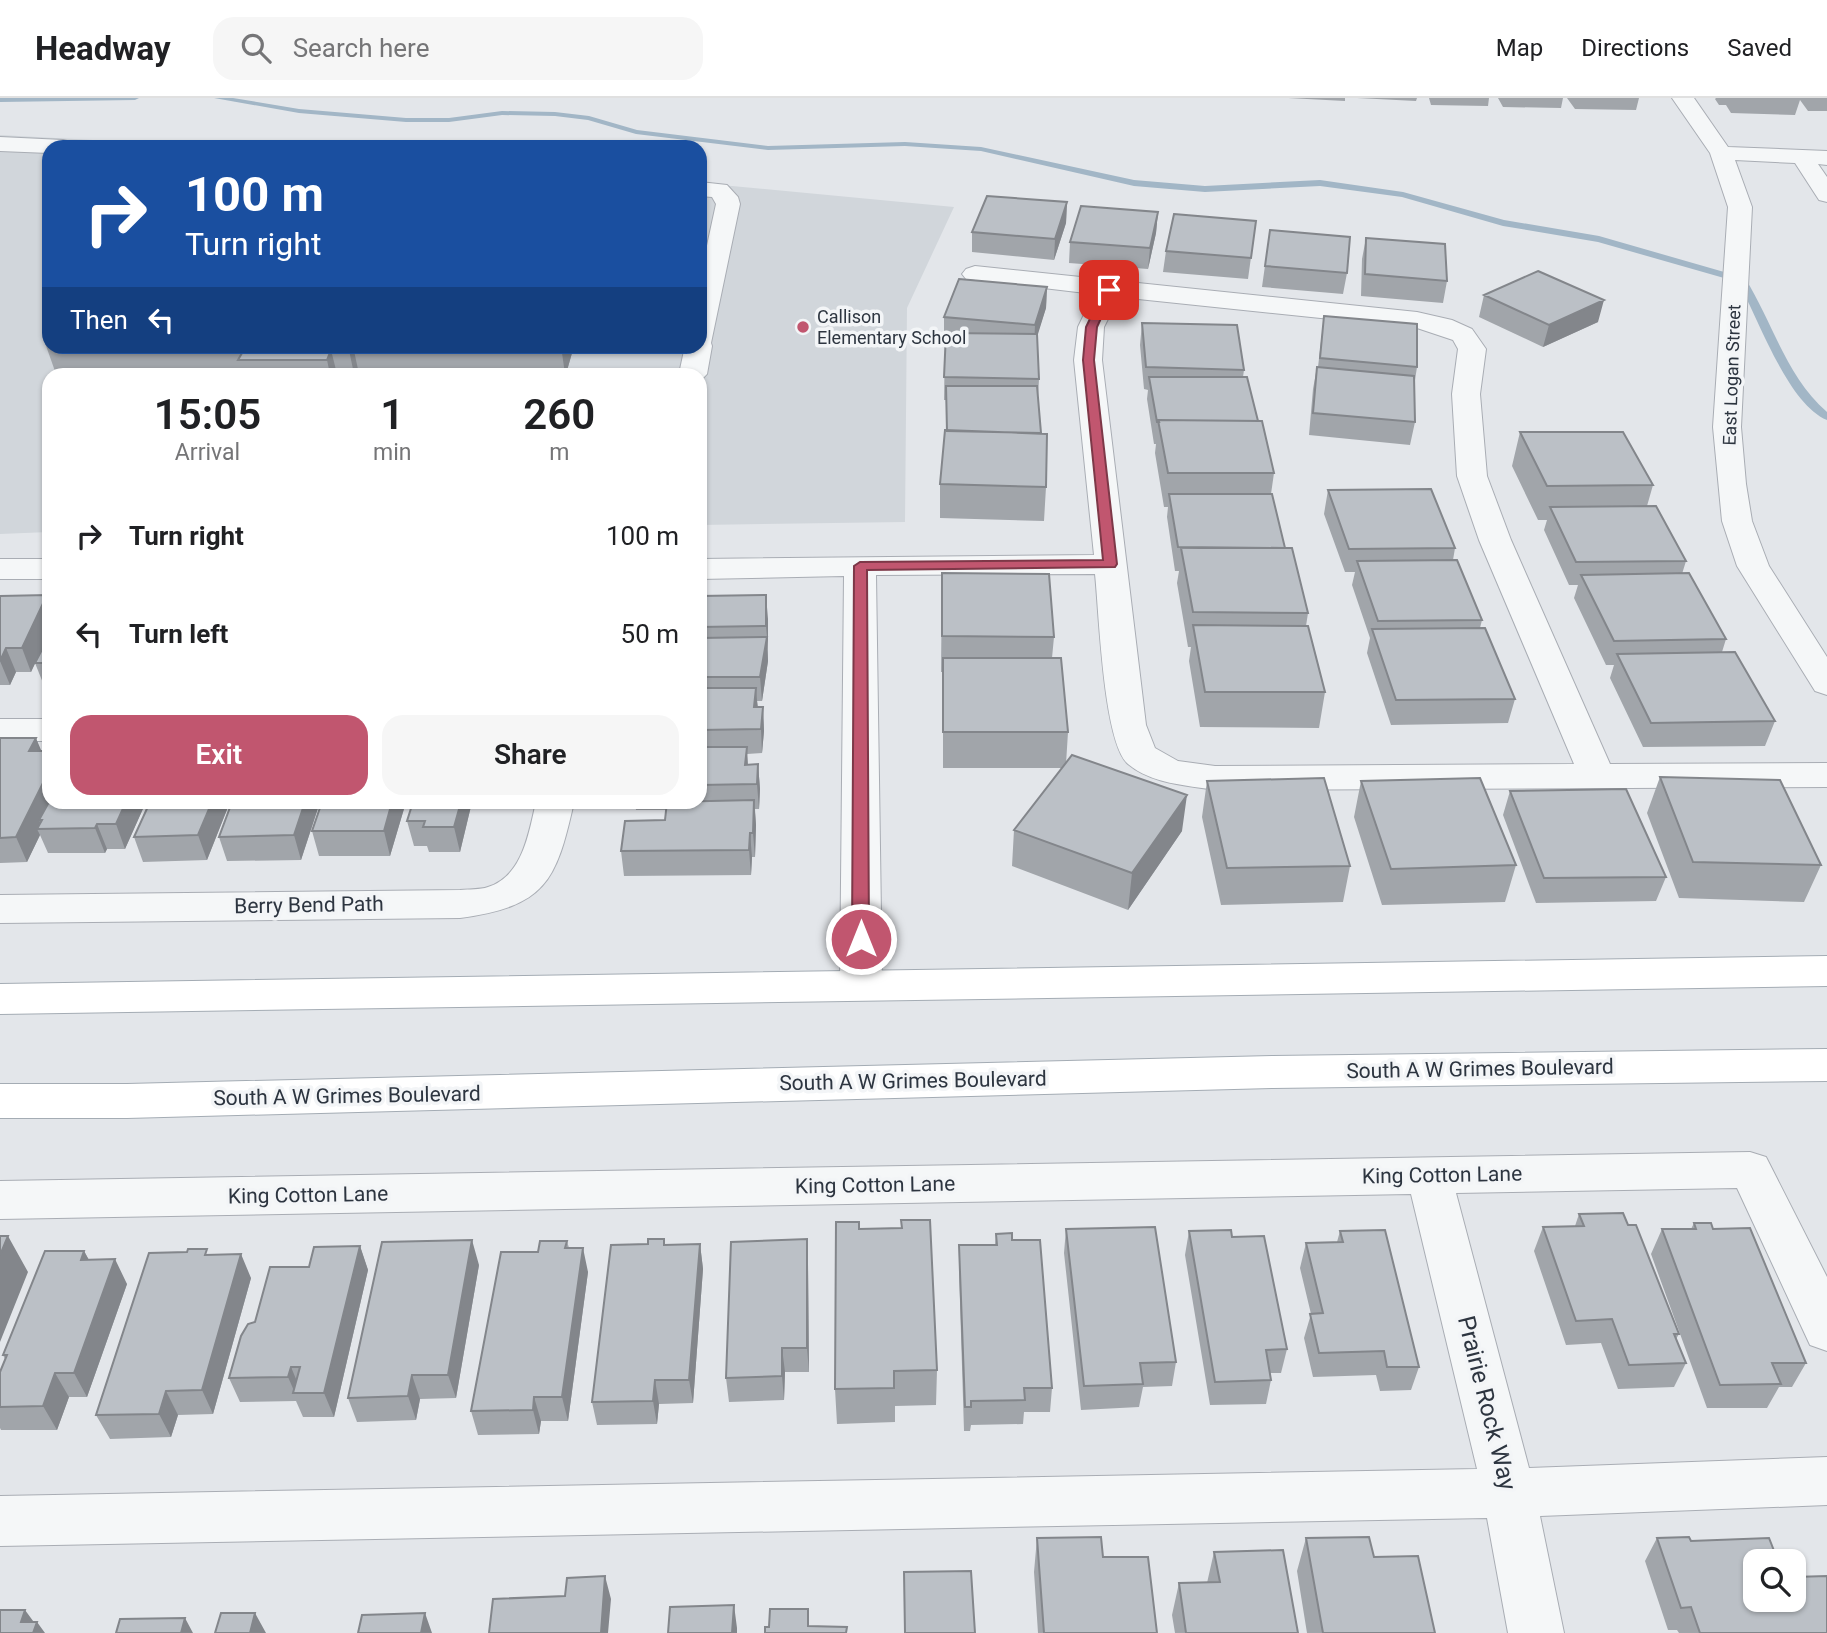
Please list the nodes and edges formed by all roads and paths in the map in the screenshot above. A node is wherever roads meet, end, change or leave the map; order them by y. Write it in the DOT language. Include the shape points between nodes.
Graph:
graph roads {
  1 [pos="1683,98"];
  2 [pos="0,144"];
  3 [pos="42,146"];
  4 [pos="1721,153"];
  5 [pos="1802,157"];
  6 [pos="1827,158"];
  7 [pos="707,189"];
  8 [pos="1827,195"];
  9 [pos="975,274"];
  10 [pos="1109,290"];
  11 [pos="707,305"];
  12 [pos="1110,564"];
  13 [pos="860,566"];
  14 [pos="0,569"];
  15 [pos="42,569"];
  16 [pos="707,569"];
  17 [pos="1827,684"];
  18 [pos="0,730"];
  19 [pos="42,730"];
  20 [pos="1597,775"];
  21 [pos="1827,775"];
  22 [pos="553,809"];
  23 [pos="0,909"];
  24 [pos="1827,971"];
  25 [pos="861,984"];
  26 [pos="0,999"];
  27 [pos="1827,1065"];
  28 [pos="0,1101"];
  29 [pos="1429,1175"];
  30 [pos="0,1200"];
  31 [pos="1827,1330"];
  32 [pos="1827,1481"];
  33 [pos="1509,1493"];
  34 [pos="0,1521"];
  35 [pos="1536,1633"];
  1 -- 4 [label="street, East Logan Street"];
  2 -- 3 [label="street"];
  4 -- 5 [label="street"];
  4 -- 17 [label="street, East Logan Street" via="1740,207 1727,427 1737,521 1753,566"];
  5 -- 6 [label="street"];
  5 -- 8 [label="street"];
  7 -- 11 [label="street" via="719,190 728,204"];
  9 -- 10 [label="street"];
  10 -- 12 [label="street" via="1091,327 1088,360"];
  10 -- 20 [label="street" via="1417,320 1464,335 1472,349 1466,394 1472,476"];
  12 -- 13 [label="street"];
  12 -- 20 [label="street" via="1128,725 1140,755 1169,771 1215,778"];
  13 -- 16 [label="street"];
  13 -- 25 [label="street"];
  14 -- 15 [label="street"];
  18 -- 19 [label="street"];
  20 -- 21 [label="street"];
  22 -- 23 [label="street, Berry Bend Path" via="537,866 521,887 498,898 460,904"];
  24 -- 25 [label="main road"];
  25 -- 26 [label="main road"];
  27 -- 28 [label="main road, South A W Grimes Boulevard" via="1273,1072"];
  29 -- 30 [label="street, King Cotton Lane"];
  29 -- 31 [label="street, King Cotton Lane" via="1750,1170"];
  29 -- 33 [label="street, Prairie Rock Way"];
  32 -- 33 [label="street"];
  33 -- 34 [label="street"];
  33 -- 35 [label="street, Prairie Rock Way"];
}
